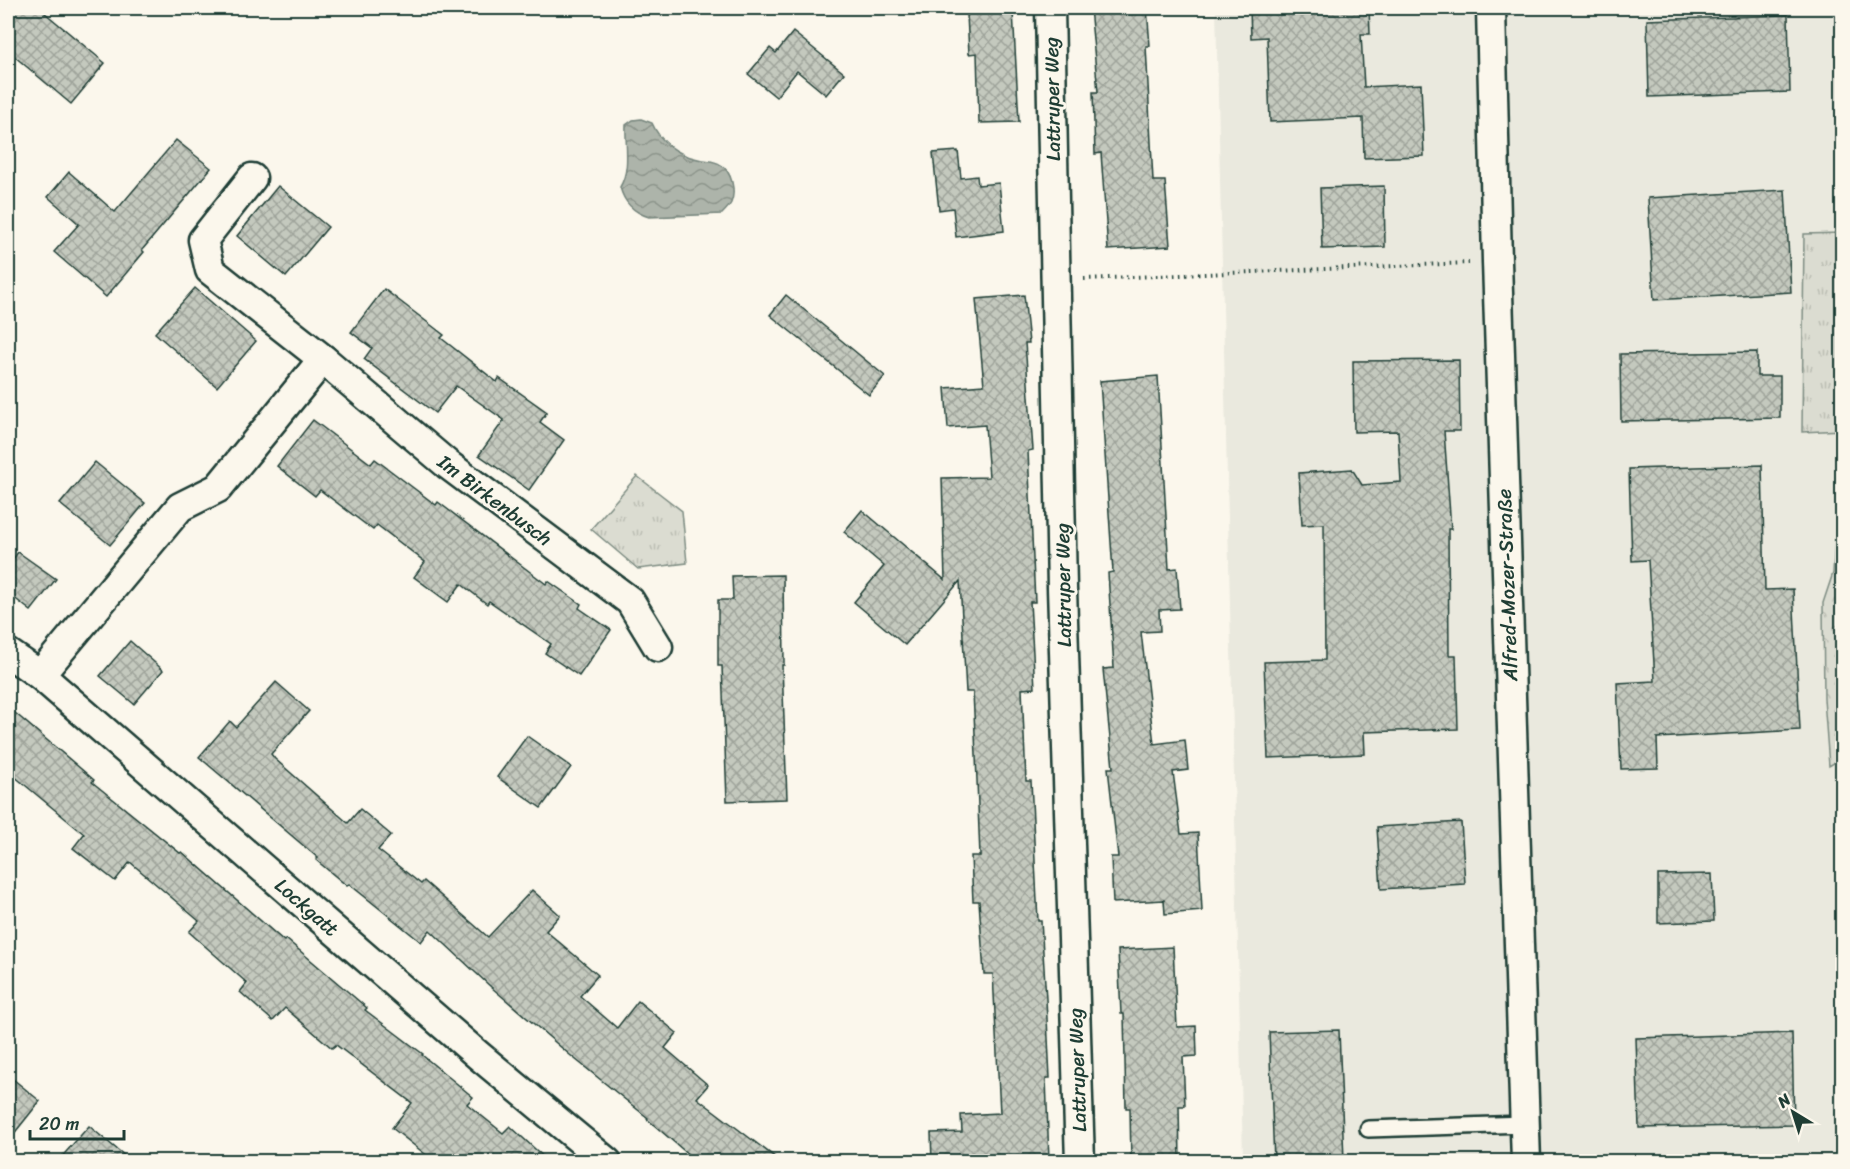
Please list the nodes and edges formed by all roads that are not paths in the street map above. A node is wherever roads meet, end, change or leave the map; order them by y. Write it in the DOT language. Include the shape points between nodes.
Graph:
graph roads {
  1 [pos="1050,8"];
  2 [pos="1491,8"];
  3 [pos="252,178"];
  4 [pos="323,359"];
  5 [pos="658,647"];
  6 [pos="8,653"];
  7 [pos="40,675"];
  8 [pos="1525,1124"];
  9 [pos="1368,1129"];
  10 [pos="607,1161"];
  11 [pos="1080,1161"];
  12 [pos="1526,1161"];
  1 -- 11 [label="street, Lattruper Weg"];
  2 -- 8 [label="street, Alfred-Mozer-Straße"];
  3 -- 4 [label="street, Im Birkenbusch" via="203,240 210,270"];
  4 -- 5 [label="street, Im Birkenbusch" via="447,464 630,601"];
  4 -- 7 [label="street" via="218,488 180,507"];
  6 -- 7 [label="street, Lockgatt"];
  7 -- 10 [label="street, Lockgatt" via="478,1055"];
  8 -- 9 [label="lane"];
  8 -- 12 [label="street, Alfred-Mozer-Straße"];
}
